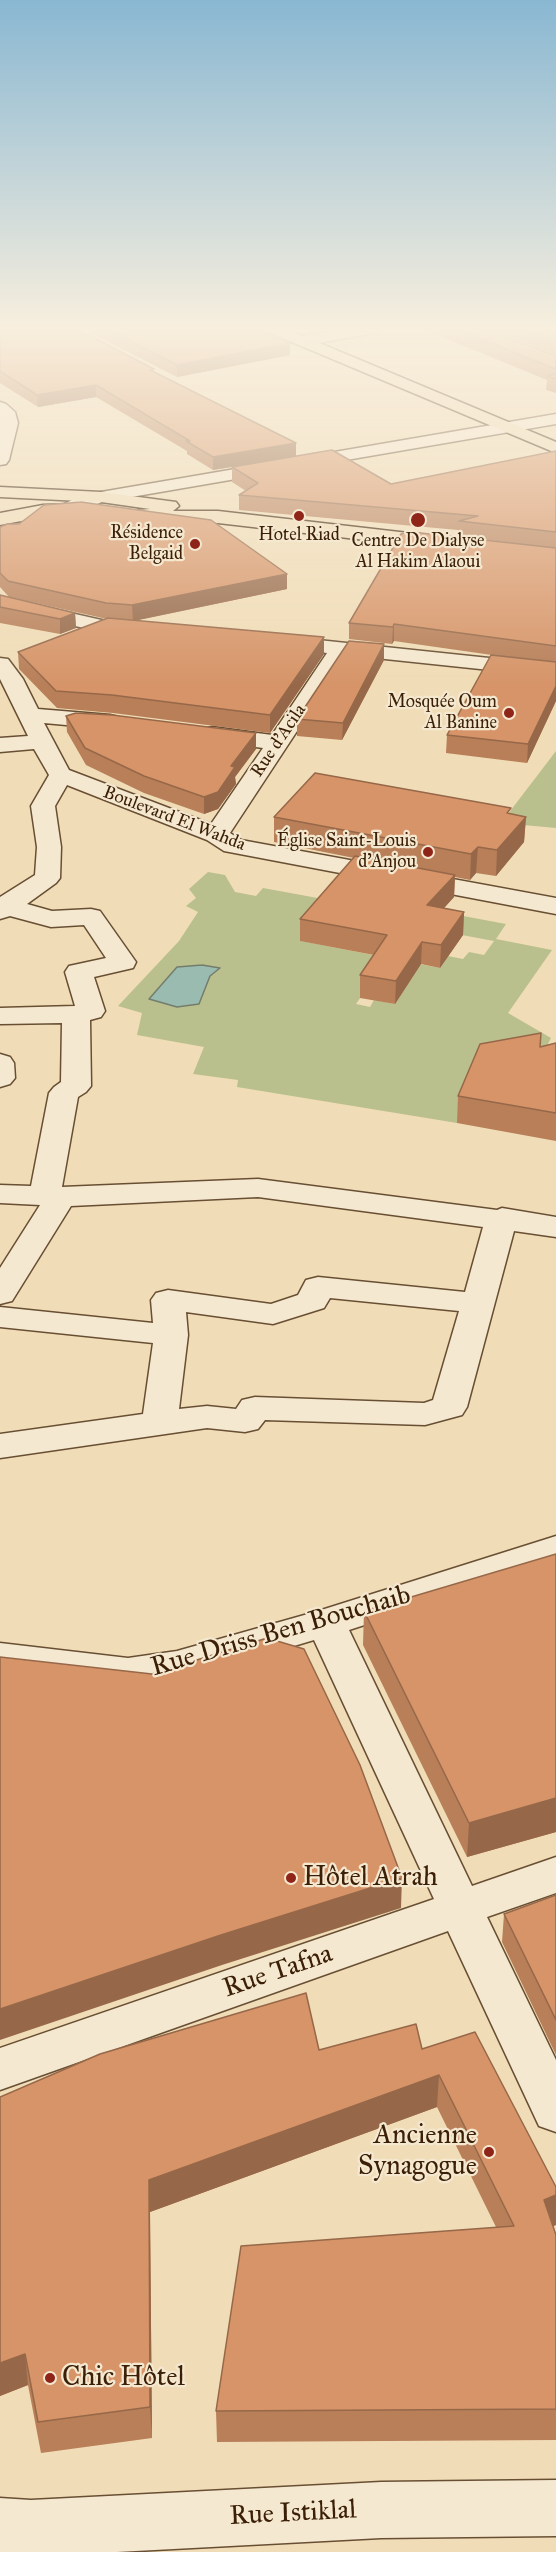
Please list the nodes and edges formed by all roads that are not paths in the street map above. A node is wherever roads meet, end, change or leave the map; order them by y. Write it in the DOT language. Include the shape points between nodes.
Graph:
graph roads {
  1 [pos="298,448"];
  2 [pos="386,448"];
  3 [pos="320,459"];
  4 [pos="0,492"];
  5 [pos="101,497"];
  6 [pos="66,510"];
  7 [pos="218,517"];
  8 [pos="0,519"];
  9 [pos="461,545"];
  10 [pos="0,603"];
  11 [pos="106,627"];
  12 [pos="154,631"];
  13 [pos="260,640"];
  14 [pos="69,641"];
  15 [pos="342,647"];
  16 [pos="7,663"];
  17 [pos="556,671"];
  18 [pos="31,715"];
  19 [pos="136,725"];
  20 [pos="196,732"];
  21 [pos="43,741"];
  22 [pos="278,743"];
  23 [pos="0,746"];
  24 [pos="61,775"];
  25 [pos="216,835"];
  26 [pos="556,906"];
  27 [pos="2,907"];
  28 [pos="76,1014"];
  29 [pos="0,1016"];
  30 [pos="0,1063"];
  31 [pos="0,1078"];
  32 [pos="0,1194"];
  33 [pos="53,1197"];
  34 [pos="502,1218"];
  35 [pos="556,1227"];
  36 [pos="0,1294"];
  37 [pos="478,1303"];
  38 [pos="0,1317"];
  39 [pos="171,1335"];
  40 [pos="160,1423"];
  41 [pos="0,1446"];
  42 [pos="556,1549"];
  43 [pos="326,1623"];
  44 [pos="0,1657"];
  45 [pos="556,1875"];
  46 [pos="461,1907"];
  47 [pos="0,2069"];
  48 [pos="556,2111"];
  49 [pos="556,2508"];
  50 [pos="20,2535"];
  1 -- 3 [label="street"];
  2 -- 3 [label="street"];
  3 -- 5 [label="street"];
  4 -- 5 [label="main road"];
  4 -- 8 [label="main road" via="13,498 16,507"];
  5 -- 6 [label="street"];
  5 -- 7 [label="main road" via="191,509"];
  6 -- 7 [label="main road"];
  6 -- 8 [label="main road"];
  7 -- 9 [label="main road"];
  10 -- 11 [label="street"];
  11 -- 12 [label="street"];
  11 -- 14 [label="street"];
  13 -- 15 [label="street"];
  15 -- 17 [label="street"];
  15 -- 22 [label="street, Rue d'Acila"];
  16 -- 18 [label="street"];
  18 -- 19 [label="street"];
  18 -- 21 [label="street"];
  20 -- 22 [label="street"];
  21 -- 23 [label="street"];
  21 -- 24 [label="street"];
  22 -- 25 [label="street, Rue d'Acila"];
  24 -- 25 [label="street, Boulevard El Wahda"];
  24 -- 27 [label="street" via="43,806 49,847 47,878"];
  25 -- 26 [label="street, Boulevard El Wahda" via="233,846"];
  27 -- 28 [label="street" via="51,919 91,917 123,962 79,972 92,1011"];
  28 -- 29 [label="street"];
  28 -- 33 [label="street" via="76,1086 64,1093"];
  30 -- 31 [label="street"];
  32 -- 33 [label="street"];
  33 -- 34 [label="street" via="258,1188"];
  33 -- 36 [label="street"];
  34 -- 35 [label="street"];
  34 -- 37 [label="street"];
  37 -- 39 [label="street" via="318,1287 312,1301 273,1314 168,1300"];
  37 -- 40 [label="street" via="449,1407 425,1414 255,1408 245,1421 207,1417"];
  38 -- 39 [label="street"];
  39 -- 40 [label="street"];
  40 -- 41 [label="street"];
  42 -- 43 [label="street, Rue Driss Ben Bouchaib"];
  43 -- 44 [label="street, Rue Driss Ben Bouchaib" via="153,1671 128,1673"];
  43 -- 46 [label="street"];
  45 -- 46 [label="street, Rue Tafna"];
  46 -- 47 [label="street, Rue Tafna"];
  46 -- 48 [label="street"];
  49 -- 50 [label="street, Rue Istiklal" via="381,2510"];
}
